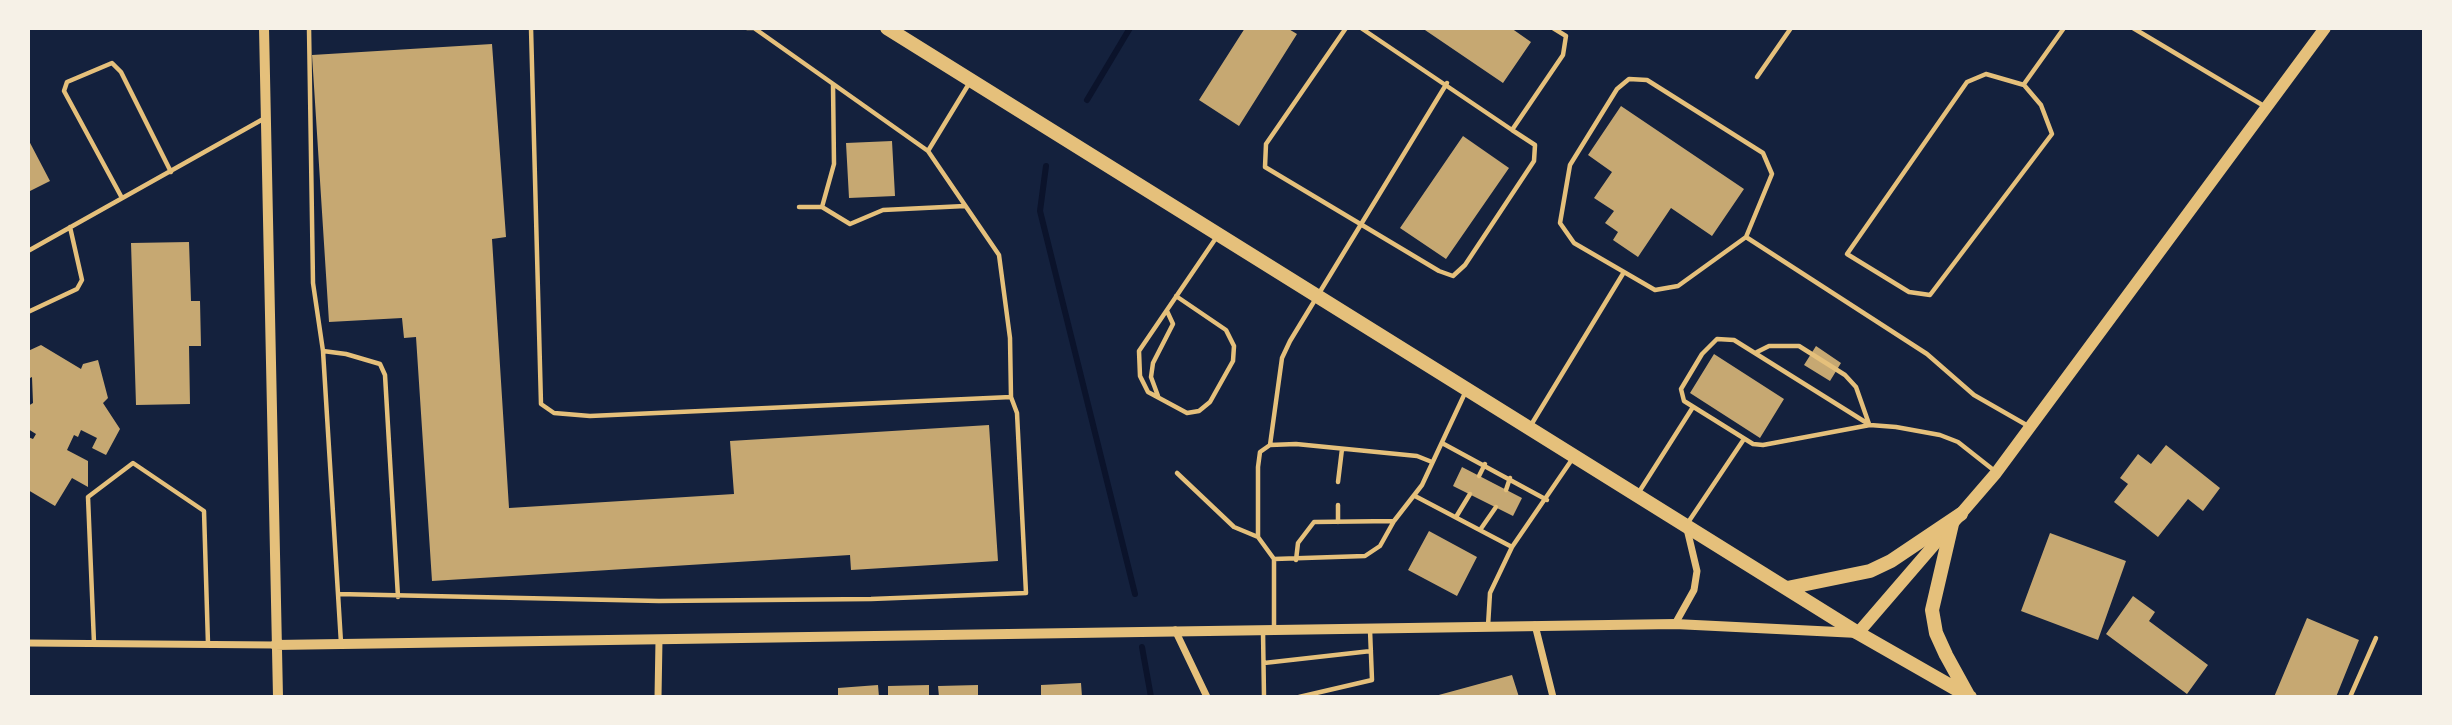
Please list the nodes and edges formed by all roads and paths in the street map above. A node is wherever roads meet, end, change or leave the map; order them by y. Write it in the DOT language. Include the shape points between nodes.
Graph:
graph roads {
  1 [pos="264,28"];
  2 [pos="309,28"];
  3 [pos="531,28"];
  4 [pos="747,28"];
  5 [pos="754,28"];
  6 [pos="887,28"];
  7 [pos="1346,28"];
  8 [pos="1361,28"];
  9 [pos="1553,28"];
  10 [pos="1791,28"];
  11 [pos="2064,28"];
  12 [pos="2133,28"];
  13 [pos="2325,28"];
  14 [pos="1757,77"];
  15 [pos="971,80"];
  16 [pos="1447,83"];
  17 [pos="833,84"];
  18 [pos="2024,85"];
  19 [pos="2265,106"];
  20 [pos="265,118"];
  21 [pos="1512,130"];
  22 [pos="928,151"];
  23 [pos="171,172"];
  24 [pos="122,198"];
  25 [pos="966,206"];
  26 [pos="799,207"];
  27 [pos="822,207"];
  28 [pos="1360,223"];
  29 [pos="70,228"];
  30 [pos="1218,234"];
  31 [pos="1746,237"];
  32 [pos="28,251"];
  33 [pos="1624,272"];
  34 [pos="1315,294"];
  35 [pos="1176,296"];
  36 [pos="1167,310"];
  37 [pos="28,312"];
  38 [pos="323,351"];
  39 [pos="1755,353"];
  40 [pos="1467,389"];
  41 [pos="1011,397"];
  42 [pos="1159,398"];
  43 [pos="1693,407"];
  44 [pos="1870,425"];
  45 [pos="2031,427"];
  46 [pos="1530,428"];
  47 [pos="1744,439"];
  48 [pos="1442,443"];
  49 [pos="1269,444"];
  50 [pos="1342,449"];
  51 [pos="1574,457"];
  52 [pos="1432,462"];
  53 [pos="1485,464"];
  54 [pos="1996,472"];
  55 [pos="1177,473"];
  56 [pos="1479,476"];
  57 [pos="1510,478"];
  58 [pos="1338,482"];
  59 [pos="1506,490"];
  60 [pos="1470,494"];
  61 [pos="1637,494"];
  62 [pos="1415,496"];
  63 [pos="1547,500"];
  64 [pos="1338,505"];
  65 [pos="1496,507"];
  66 [pos="1456,517"];
  67 [pos="1956,519"];
  68 [pos="1394,521"];
  69 [pos="1338,522"];
  70 [pos="1686,525"];
  71 [pos="1480,530"];
  72 [pos="1258,537"];
  73 [pos="1512,547"];
  74 [pos="1274,559"];
  75 [pos="1296,559"];
  76 [pos="1787,589"];
  77 [pos="338,594"];
  78 [pos="398,597"];
  79 [pos="1675,624"];
  80 [pos="1535,625"];
  81 [pos="1488,626"];
  82 [pos="1370,627"];
  83 [pos="1269,629"];
  84 [pos="1175,630"];
  85 [pos="1858,633"];
  86 [pos="2376,638"];
  87 [pos="659,640"];
  88 [pos="28,643"];
  89 [pos="94,643"];
  90 [pos="341,643"];
  91 [pos="208,644"];
  92 [pos="275,645"];
  93 [pos="1371,651"];
  94 [pos="1264,663"];
  95 [pos="278,697"];
  96 [pos="658,697"];
  97 [pos="1207,697"];
  98 [pos="1264,697"];
  99 [pos="1298,697"];
  100 [pos="1553,697"];
  101 [pos="1970,697"];
  102 [pos="2350,697"];
  1 -- 20 [label="street"];
  2 -- 38 [label="lane" via="313,283"];
  3 -- 41 [label="lane" via="541,404 554,413 590,416"];
  4 -- 5 [label="lane"];
  5 -- 17 [label="lane"];
  6 -- 15 [label="main road"];
  7 -- 28 [label="lane" via="1266,144 1265,167"];
  8 -- 16 [label="lane"];
  9 -- 21 [label="lane" via="1566,36 1563,55"];
  10 -- 14 [label="lane"];
  11 -- 18 [label="lane"];
  12 -- 19 [label="lane"];
  13 -- 19 [label="main road"];
  15 -- 22 [label="lane"];
  15 -- 30 [label="main road"];
  16 -- 21 [label="lane"];
  16 -- 28 [label="lane"];
  17 -- 22 [label="lane"];
  17 -- 27 [label="lane" via="834,164"];
  18 -- 18 [label="lane" via="2041,105 2052,134 1930,295 1909,292 1847,254 1967,82 1986,74"];
  19 -- 45 [label="main road"];
  20 -- 23 [label="lane"];
  20 -- 92 [label="street"];
  21 -- 28 [label="lane" via="1535,145 1534,161 1453,276"];
  22 -- 25 [label="lane"];
  23 -- 24 [label="lane"];
  23 -- 24 [label="lane" via="121,72 112,63 67,82 64,91"];
  24 -- 29 [label="lane"];
  25 -- 27 [label="lane" via="883,210 850,224"];
  25 -- 41 [label="lane" via="999,255 1010,338"];
  26 -- 27 [label="lane"];
  28 -- 34 [label="lane"];
  29 -- 32 [label="lane"];
  29 -- 37 [label="lane" via="82,280 77,289"];
  30 -- 34 [label="main road"];
  30 -- 35 [label="lane"];
  31 -- 33 [label="lane" via="1678,286 1655,290"];
  31 -- 33 [label="lane" via="1772,174 1763,153 1647,80 1629,79 1617,89 1570,165 1560,223 1574,243"];
  31 -- 45 [label="lane" via="1927,354 1974,395"];
  33 -- 46 [label="lane"];
  34 -- 40 [label="main road"];
  34 -- 49 [label="lane" via="1282,358"];
  35 -- 36 [label="lane"];
  35 -- 42 [label="lane" via="1226,330 1234,346 1233,361 1210,402 1199,411 1187,413"];
  36 -- 42 [label="lane" via="1173,324 1153,363 1151,377"];
  36 -- 42 [label="lane" via="1139,351 1140,376 1148,392"];
  38 -- 77 [label="lane"];
  38 -- 78 [label="lane" via="380,364 386,375"];
  39 -- 43 [label="lane" via="1734,340 1717,339 1681,389 1684,401"];
  39 -- 44 [label="lane"];
  39 -- 44 [label="lane" via="1769,346 1799,346 1833,367 1856,387"];
  40 -- 46 [label="main road"];
  40 -- 48 [label="lane"];
  41 -- 78 [label="lane" via="1017,413 1026,593 699,601"];
  43 -- 47 [label="lane"];
  43 -- 61 [label="lane"];
  44 -- 47 [label="lane" via="1763,445"];
  44 -- 54 [label="lane" via="1940,435 1958,442"];
  45 -- 54 [label="main road"];
  46 -- 51 [label="main road"];
  47 -- 70 [label="lane"];
  48 -- 52 [label="lane"];
  48 -- 53 [label="lane"];
  49 -- 50 [label="lane"];
  49 -- 72 [label="lane" via="1260,452 1258,467"];
  50 -- 52 [label="lane" via="1417,456"];
  50 -- 58 [label="lane"];
  51 -- 61 [label="main road"];
  51 -- 63 [label="lane"];
  52 -- 62 [label="lane"];
  53 -- 56 [label="lane"];
  53 -- 57 [label="lane"];
  54 -- 67 [label="main road"];
  55 -- 72 [label="lane" via="1234,527"];
  57 -- 59 [label="lane"];
  57 -- 63 [label="lane"];
  60 -- 66 [label="lane"];
  61 -- 70 [label="main road"];
  62 -- 66 [label="lane"];
  62 -- 68 [label="lane"];
  63 -- 73 [label="lane"];
  64 -- 69 [label="lane"];
  65 -- 71 [label="lane"];
  66 -- 71 [label="lane"];
  67 -- 76 [label="main road" via="1870,571"];
  67 -- 85 [label="main road"];
  67 -- 101 [label="main road" via="1933,610 1946,655"];
  68 -- 69 [label="lane"];
  68 -- 75 [label="lane" via="1380,546 1365,556"];
  69 -- 75 [label="lane" via="1314,522 1298,543"];
  70 -- 76 [label="main road"];
  70 -- 79 [label="street" via="1696,571 1694,590"];
  71 -- 73 [label="lane"];
  72 -- 74 [label="lane"];
  73 -- 81 [label="lane" via="1490,593"];
  74 -- 75 [label="lane"];
  74 -- 83 [label="lane"];
  76 -- 85 [label="main road"];
  77 -- 78 [label="lane"];
  77 -- 90 [label="lane"];
  79 -- 80 [label="street"];
  79 -- 85 [label="street"];
  80 -- 81 [label="street"];
  80 -- 100 [label="street"];
  81 -- 82 [label="street"];
  82 -- 83 [label="street"];
  82 -- 93 [label="lane"];
  83 -- 84 [label="street"];
  83 -- 94 [label="lane"];
  84 -- 87 [label="street"];
  84 -- 97 [label="street"];
  85 -- 101 [label="main road"];
  86 -- 102 [label="lane"];
  87 -- 90 [label="street"];
  87 -- 96 [label="street"];
  88 -- 89 [label="street"];
  89 -- 91 [label="street"];
  89 -- 91 [label="lane" via="88,497 133,463 204,511"];
  90 -- 92 [label="street"];
  91 -- 92 [label="street"];
  92 -- 95 [label="street"];
  93 -- 94 [label="lane"];
  93 -- 99 [label="lane" via="1372,680"];
  94 -- 98 [label="lane"];
}
